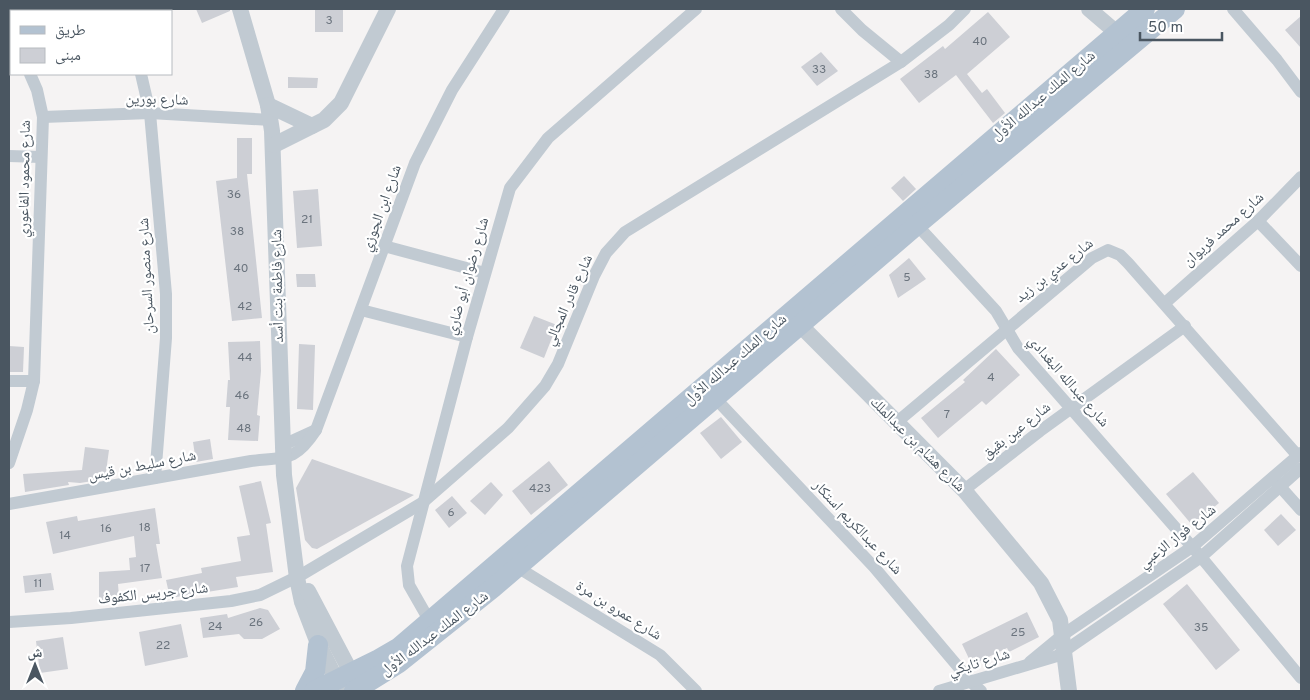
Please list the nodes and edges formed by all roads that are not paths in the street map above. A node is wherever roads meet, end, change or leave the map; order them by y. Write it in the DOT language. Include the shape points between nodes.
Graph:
graph roads {
  1 [pos="240,9"];
  2 [pos="388,9"];
  3 [pos="504,9"];
  4 [pos="696,9"];
  5 [pos="841,9"];
  6 [pos="965,9"];
  7 [pos="1089,9"];
  8 [pos="1146,9"];
  9 [pos="1175,9"];
  10 [pos="1233,9"];
  11 [pos="1117,33"];
  12 [pos="1277,60"];
  13 [pos="901,62"];
  14 [pos="30,75"];
  15 [pos="141,75"];
  16 [pos="1301,82"];
  17 [pos="1301,92"];
  18 [pos="269,112"];
  19 [pos="150,113"];
  20 [pos="43,117"];
  21 [pos="312,126"];
  22 [pos="274,145"];
  23 [pos="9,156"];
  24 [pos="41,157"];
  25 [pos="1301,177"];
  26 [pos="1258,221"];
  27 [pos="917,225"];
  28 [pos="384,246"];
  29 [pos="1301,266"];
  30 [pos="485,273"];
  31 [pos="1165,303"];
  32 [pos="361,310"];
  33 [pos="801,326"];
  34 [pos="1185,326"];
  35 [pos="1006,329"];
  36 [pos="467,337"];
  37 [pos="34,381"];
  38 [pos="9,382"];
  39 [pos="716,399"];
  40 [pos="1072,408"];
  41 [pos="897,422"];
  42 [pos="281,452"];
  43 [pos="1300,459"];
  44 [pos="9,462"];
  45 [pos="156,478"];
  46 [pos="1277,483"];
  47 [pos="964,490"];
  48 [pos="422,503"];
  49 [pos="9,504"];
  50 [pos="1301,510"];
  51 [pos="1196,552"];
  52 [pos="517,567"];
  53 [pos="298,573"];
  54 [pos="429,620"];
  55 [pos="9,622"];
  56 [pos="318,645"];
  57 [pos="1060,645"];
  58 [pos="399,663"];
  59 [pos="1301,678"];
  60 [pos="971,682"];
  61 [pos="351,686"];
  62 [pos="305,691"];
  63 [pos="314,691"];
  64 [pos="386,691"];
  65 [pos="696,691"];
  66 [pos="939,691"];
  67 [pos="981,691"];
  68 [pos="1061,691"];
  69 [pos="1069,691"];
  1 -- 18 [label="street, شارع فاطمة بنت أسد"];
  2 -- 21 [label="street" via="341,103 324,120"];
  3 -- 28 [label="street, شارع ابن الجوزي" via="448,98 415,163"];
  4 -- 30 [label="street, شارع رضوان أبو ضاري" via="548,138 510,188"];
  5 -- 13 [label="street"];
  6 -- 13 [label="street, شارع قادر المجالي"];
  7 -- 11 [label="street"];
  8 -- 11 [label="main road, شارع الملك عبدالله الأول"];
  9 -- 27 [label="main road, شارع الملك عبدالله الأول"];
  10 -- 12 [label="street"];
  11 -- 54 [label="main road, شارع الملك عبدالله الأول"];
  12 -- 16 [label="street"];
  12 -- 17 [label="street"];
  13 -- 48 [label="street, شارع قادر المجالي" via="625,232 606,253 594,276 558,364 545,386 508,428"];
  14 -- 20 [label="street, شارع محمود الفاعوري"];
  15 -- 19 [label="street, شارع منصور السرحان"];
  18 -- 19 [label="street, شارع بورين"];
  18 -- 21 [label="street"];
  18 -- 22 [label="street, شارع فاطمة بنت أسد"];
  19 -- 20 [label="street, شارع بورين"];
  19 -- 45 [label="street, شارع منصور السرحان" via="166,294 165,365"];
  20 -- 24 [label="street, شارع محمود الفاعوري"];
  21 -- 22 [label="street"];
  22 -- 42 [label="street, شارع فاطمة بنت أسد"];
  23 -- 24 [label="street"];
  24 -- 37 [label="street, شارع محمود الفاعوري"];
  25 -- 26 [label="street, شارع محمد فريوان"];
  26 -- 29 [label="street"];
  26 -- 31 [label="street, شارع محمد فريوان"];
  27 -- 33 [label="main road, شارع الملك عبدالله الأول"];
  27 -- 35 [label="street, شارع عبدالله البغدادي" via="996,311"];
  28 -- 30 [label="street"];
  28 -- 32 [label="street, شارع ابن الجوزي"];
  30 -- 36 [label="street, شارع رضوان أبو ضاري"];
  31 -- 34 [label="street, شارع عدي بن زيد"];
  31 -- 35 [label="street, شارع عدي بن زيد" via="1120,255 1108,250 1092,258"];
  32 -- 36 [label="street"];
  32 -- 42 [label="street, شارع ابن الجوزي" via="316,430"];
  33 -- 39 [label="main road, شارع الملك عبدالله الأول"];
  33 -- 41 [label="street, شارع هشام بن عبدالملك"];
  34 -- 40 [label="street, شارع عين بقيق"];
  34 -- 43 [label="street, شارع عدي بن زيد"];
  35 -- 40 [label="street, شارع عبدالله البغدادي" via="1018,348"];
  35 -- 41 [label="street, شارع عدي بن زيد"];
  36 -- 48 [label="street, شارع رضوان أبو ضاري"];
  37 -- 38 [label="street"];
  37 -- 44 [label="street, شارع محمود الفاعوري"];
  39 -- 52 [label="main road, شارع الملك عبدالله الأول"];
  39 -- 60 [label="street, شارع عبدالكريم استكار" via="874,567"];
  40 -- 47 [label="street, شارع عين بقيق"];
  40 -- 51 [label="street, شارع عبدالله البغدادي"];
  41 -- 47 [label="street, شارع هشام بن عبدالملك"];
  42 -- 45 [label="street, شارع سليط بن قيس" via="251,461"];
  42 -- 53 [label="street, شارع فاطمة بنت أسد"];
  43 -- 46 [label="street, شارع فواز الزعبي"];
  45 -- 49 [label="street, شارع سليط بن قيس"];
  46 -- 50 [label="street"];
  46 -- 51 [label="street, شارع فواز الزعبي"];
  47 -- 57 [label="street, شارع هشام بن عبدالملك" via="1041,583 1056,610"];
  48 -- 53 [label="street, شارع قادر المجالي"];
  48 -- 54 [label="street, شارع رضوان أبو ضاري" via="406,572"];
  51 -- 57 [label="street, شارع فواز الزعبي"];
  51 -- 59 [label="street, شارع عبدالله البغدادي"];
  52 -- 58 [label="main road, شارع الملك عبدالله الأول"];
  52 -- 65 [label="street, شارع عمرو بن مرة" via="660,655"];
  53 -- 55 [label="street, شارع جريس الكفوف" via="260,595 231,601"];
  53 -- 56 [label="street, شارع فاطمة بنت أسد" via="302,602"];
  53 -- 61 [label="street, شارع فاطمة بنت أسد"];
  54 -- 61 [label="main road, شارع الملك عبدالله الأول"];
  56 -- 61 [label="street, شارع فاطمة بنت أسد"];
  56 -- 62 [label="main road" via="315,672"];
  57 -- 60 [label="street, شارع تايكي" via="1028,664"];
  57 -- 68 [label="street, شارع هشام بن عبدالملك"];
  57 -- 69 [label="street, شارع هشام بن عبدالملك"];
  58 -- 61 [label="main road, شارع الملك عبدالله الأول"];
  58 -- 64 [label="main road"];
  60 -- 66 [label="street, شارع تايكي"];
  60 -- 67 [label="street, شارع عبدالكريم استكار"];
  61 -- 63 [label="main road, شارع الملك عبدالله الأول"];
}
